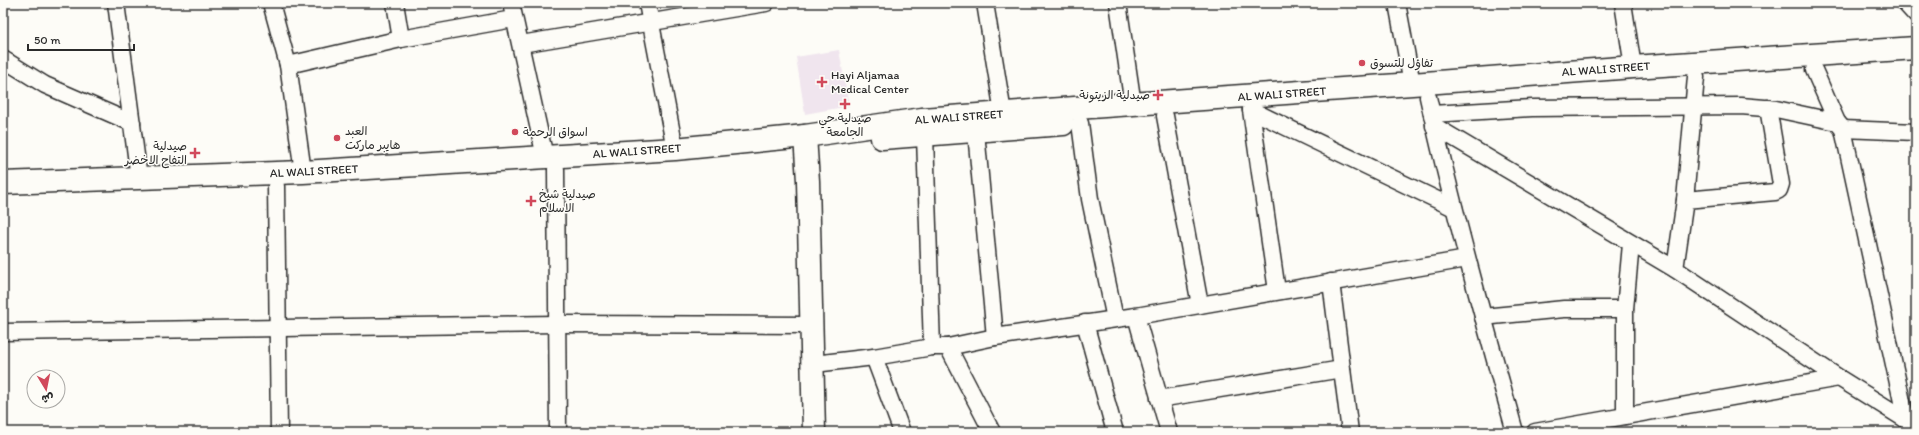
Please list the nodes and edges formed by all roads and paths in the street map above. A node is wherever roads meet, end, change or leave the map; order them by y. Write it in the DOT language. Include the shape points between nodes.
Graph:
graph roads {
  1 [pos="116,3"];
  2 [pos="271,3"];
  3 [pos="395,3"];
  4 [pos="647,3"];
  5 [pos="766,3"];
  6 [pos="985,3"];
  7 [pos="1118,3"];
  8 [pos="1397,3"];
  9 [pos="1624,3"];
  10 [pos="1905,3"];
  11 [pos="512,11"];
  12 [pos="1916,15"];
  13 [pos="651,23"];
  14 [pos="401,39"];
  15 [pos="521,44"];
  16 [pos="1916,48"];
  17 [pos="3,58"];
  18 [pos="1916,62"];
  19 [pos="288,65"];
  20 [pos="1633,67"];
  21 [pos="1814,70"];
  22 [pos="1696,77"];
  23 [pos="1133,104"];
  24 [pos="1427,105"];
  25 [pos="1694,107"];
  26 [pos="1768,108"];
  27 [pos="1251,110"];
  28 [pos="1004,114"];
  29 [pos="1164,116"];
  30 [pos="132,123"];
  31 [pos="1080,123"];
  32 [pos="1840,126"];
  33 [pos="976,132"];
  34 [pos="1916,132"];
  35 [pos="925,136"];
  36 [pos="806,143"];
  37 [pos="675,148"];
  38 [pos="550,163"];
  39 [pos="303,172"];
  40 [pos="139,178"];
  41 [pos="3,183"];
  42 [pos="276,186"];
  43 [pos="3,198"];
  44 [pos="1685,200"];
  45 [pos="1454,208"];
  46 [pos="1631,244"];
  47 [pos="1468,259"];
  48 [pos="1675,269"];
  49 [pos="1331,282"];
  50 [pos="1277,291"];
  51 [pos="1200,305"];
  52 [pos="1625,309"];
  53 [pos="1136,316"];
  54 [pos="1483,317"];
  55 [pos="1115,319"];
  56 [pos="1085,323"];
  57 [pos="557,324"];
  58 [pos="811,325"];
  59 [pos="278,329"];
  60 [pos="3,332"];
  61 [pos="995,337"];
  62 [pos="932,347"];
  63 [pos="948,347"];
  64 [pos="874,357"];
  65 [pos="814,364"];
  66 [pos="1342,369"];
  67 [pos="1839,378"];
  68 [pos="1159,399"];
  69 [pos="1625,416"];
  70 [pos="1911,423"];
  71 [pos="279,432"];
  72 [pos="558,432"];
  73 [pos="814,432"];
  74 [pos="902,432"];
  75 [pos="992,432"];
  76 [pos="1115,432"];
  77 [pos="1169,432"];
  78 [pos="1350,432"];
  79 [pos="1515,432"];
  80 [pos="1535,432"];
  1 -- 30 [label="street"];
  2 -- 19 [label="street"];
  3 -- 14 [label="street"];
  4 -- 13 [label="street"];
  5 -- 13 [label="street"];
  6 -- 28 [label="street"];
  7 -- 23 [label="street"];
  8 -- 24 [label="street"];
  9 -- 20 [label="street"];
  10 -- 12 [label="street"];
  11 -- 14 [label="street"];
  11 -- 15 [label="street"];
  13 -- 15 [label="street"];
  13 -- 37 [label="street"];
  14 -- 19 [label="street"];
  15 -- 38 [label="street"];
  16 -- 20 [label="street, AL WALI STREET"];
  17 -- 30 [label="street" via="45,84"];
  18 -- 21 [label="street, AL WALI STREET"];
  19 -- 39 [label="street"];
  20 -- 24 [label="street, AL WALI STREET"];
  21 -- 22 [label="street, AL WALI STREET"];
  21 -- 32 [label="street"];
  22 -- 24 [label="street, AL WALI STREET"];
  22 -- 25 [label="street"];
  23 -- 24 [label="street, AL WALI STREET"];
  23 -- 28 [label="street, AL WALI STREET"];
  24 -- 25 [label="street" via="1532,108"];
  24 -- 27 [label="street, AL WALI STREET"];
  24 -- 45 [label="street"];
  24 -- 46 [label="street"];
  25 -- 26 [label="street"];
  25 -- 44 [label="street"];
  26 -- 32 [label="street"];
  26 -- 44 [label="street" via="1781,184 1779,190"];
  27 -- 29 [label="street, AL WALI STREET"];
  27 -- 45 [label="street"];
  27 -- 50 [label="street"];
  28 -- 36 [label="street, AL WALI STREET" via="922,119"];
  29 -- 31 [label="street, AL WALI STREET"];
  29 -- 51 [label="street"];
  30 -- 40 [label="street"];
  31 -- 33 [label="street, AL WALI STREET"];
  31 -- 55 [label="street" via="1090,199"];
  32 -- 34 [label="street"];
  32 -- 70 [label="street"];
  33 -- 35 [label="street, AL WALI STREET"];
  33 -- 61 [label="street"];
  35 -- 36 [label="street, AL WALI STREET"];
  35 -- 62 [label="street"];
  36 -- 37 [label="street, AL WALI STREET"];
  36 -- 38 [label="street, AL WALI STREET"];
  36 -- 58 [label="street"];
  37 -- 38 [label="street, AL WALI STREET"];
  38 -- 39 [label="street, AL WALI STREET"];
  38 -- 42 [label="street, AL WALI STREET" via="451,177"];
  38 -- 57 [label="street"];
  39 -- 40 [label="street, AL WALI STREET"];
  40 -- 41 [label="street, AL WALI STREET"];
  42 -- 43 [label="street, AL WALI STREET"];
  42 -- 59 [label="street"];
  44 -- 48 [label="street"];
  45 -- 47 [label="street"];
  46 -- 48 [label="street"];
  46 -- 52 [label="street"];
  47 -- 49 [label="street"];
  47 -- 54 [label="street"];
  48 -- 67 [label="street"];
  49 -- 50 [label="street"];
  49 -- 66 [label="street"];
  50 -- 51 [label="street"];
  51 -- 53 [label="street"];
  52 -- 54 [label="street" via="1564,309"];
  52 -- 69 [label="street"];
  53 -- 55 [label="street"];
  53 -- 68 [label="street"];
  54 -- 79 [label="street"];
  55 -- 56 [label="street"];
  56 -- 61 [label="street"];
  56 -- 76 [label="street"];
  57 -- 58 [label="street"];
  57 -- 59 [label="street"];
  57 -- 72 [label="street"];
  58 -- 65 [label="street"];
  59 -- 60 [label="street"];
  59 -- 71 [label="street"];
  61 -- 63 [label="street"];
  62 -- 63 [label="street"];
  62 -- 64 [label="street"];
  63 -- 75 [label="street"];
  64 -- 65 [label="street"];
  64 -- 74 [label="street"];
  65 -- 73 [label="street"];
  66 -- 68 [label="street"];
  66 -- 78 [label="street"];
  67 -- 69 [label="street"];
  67 -- 70 [label="street"];
  68 -- 77 [label="street"];
  69 -- 80 [label="street"];
}
